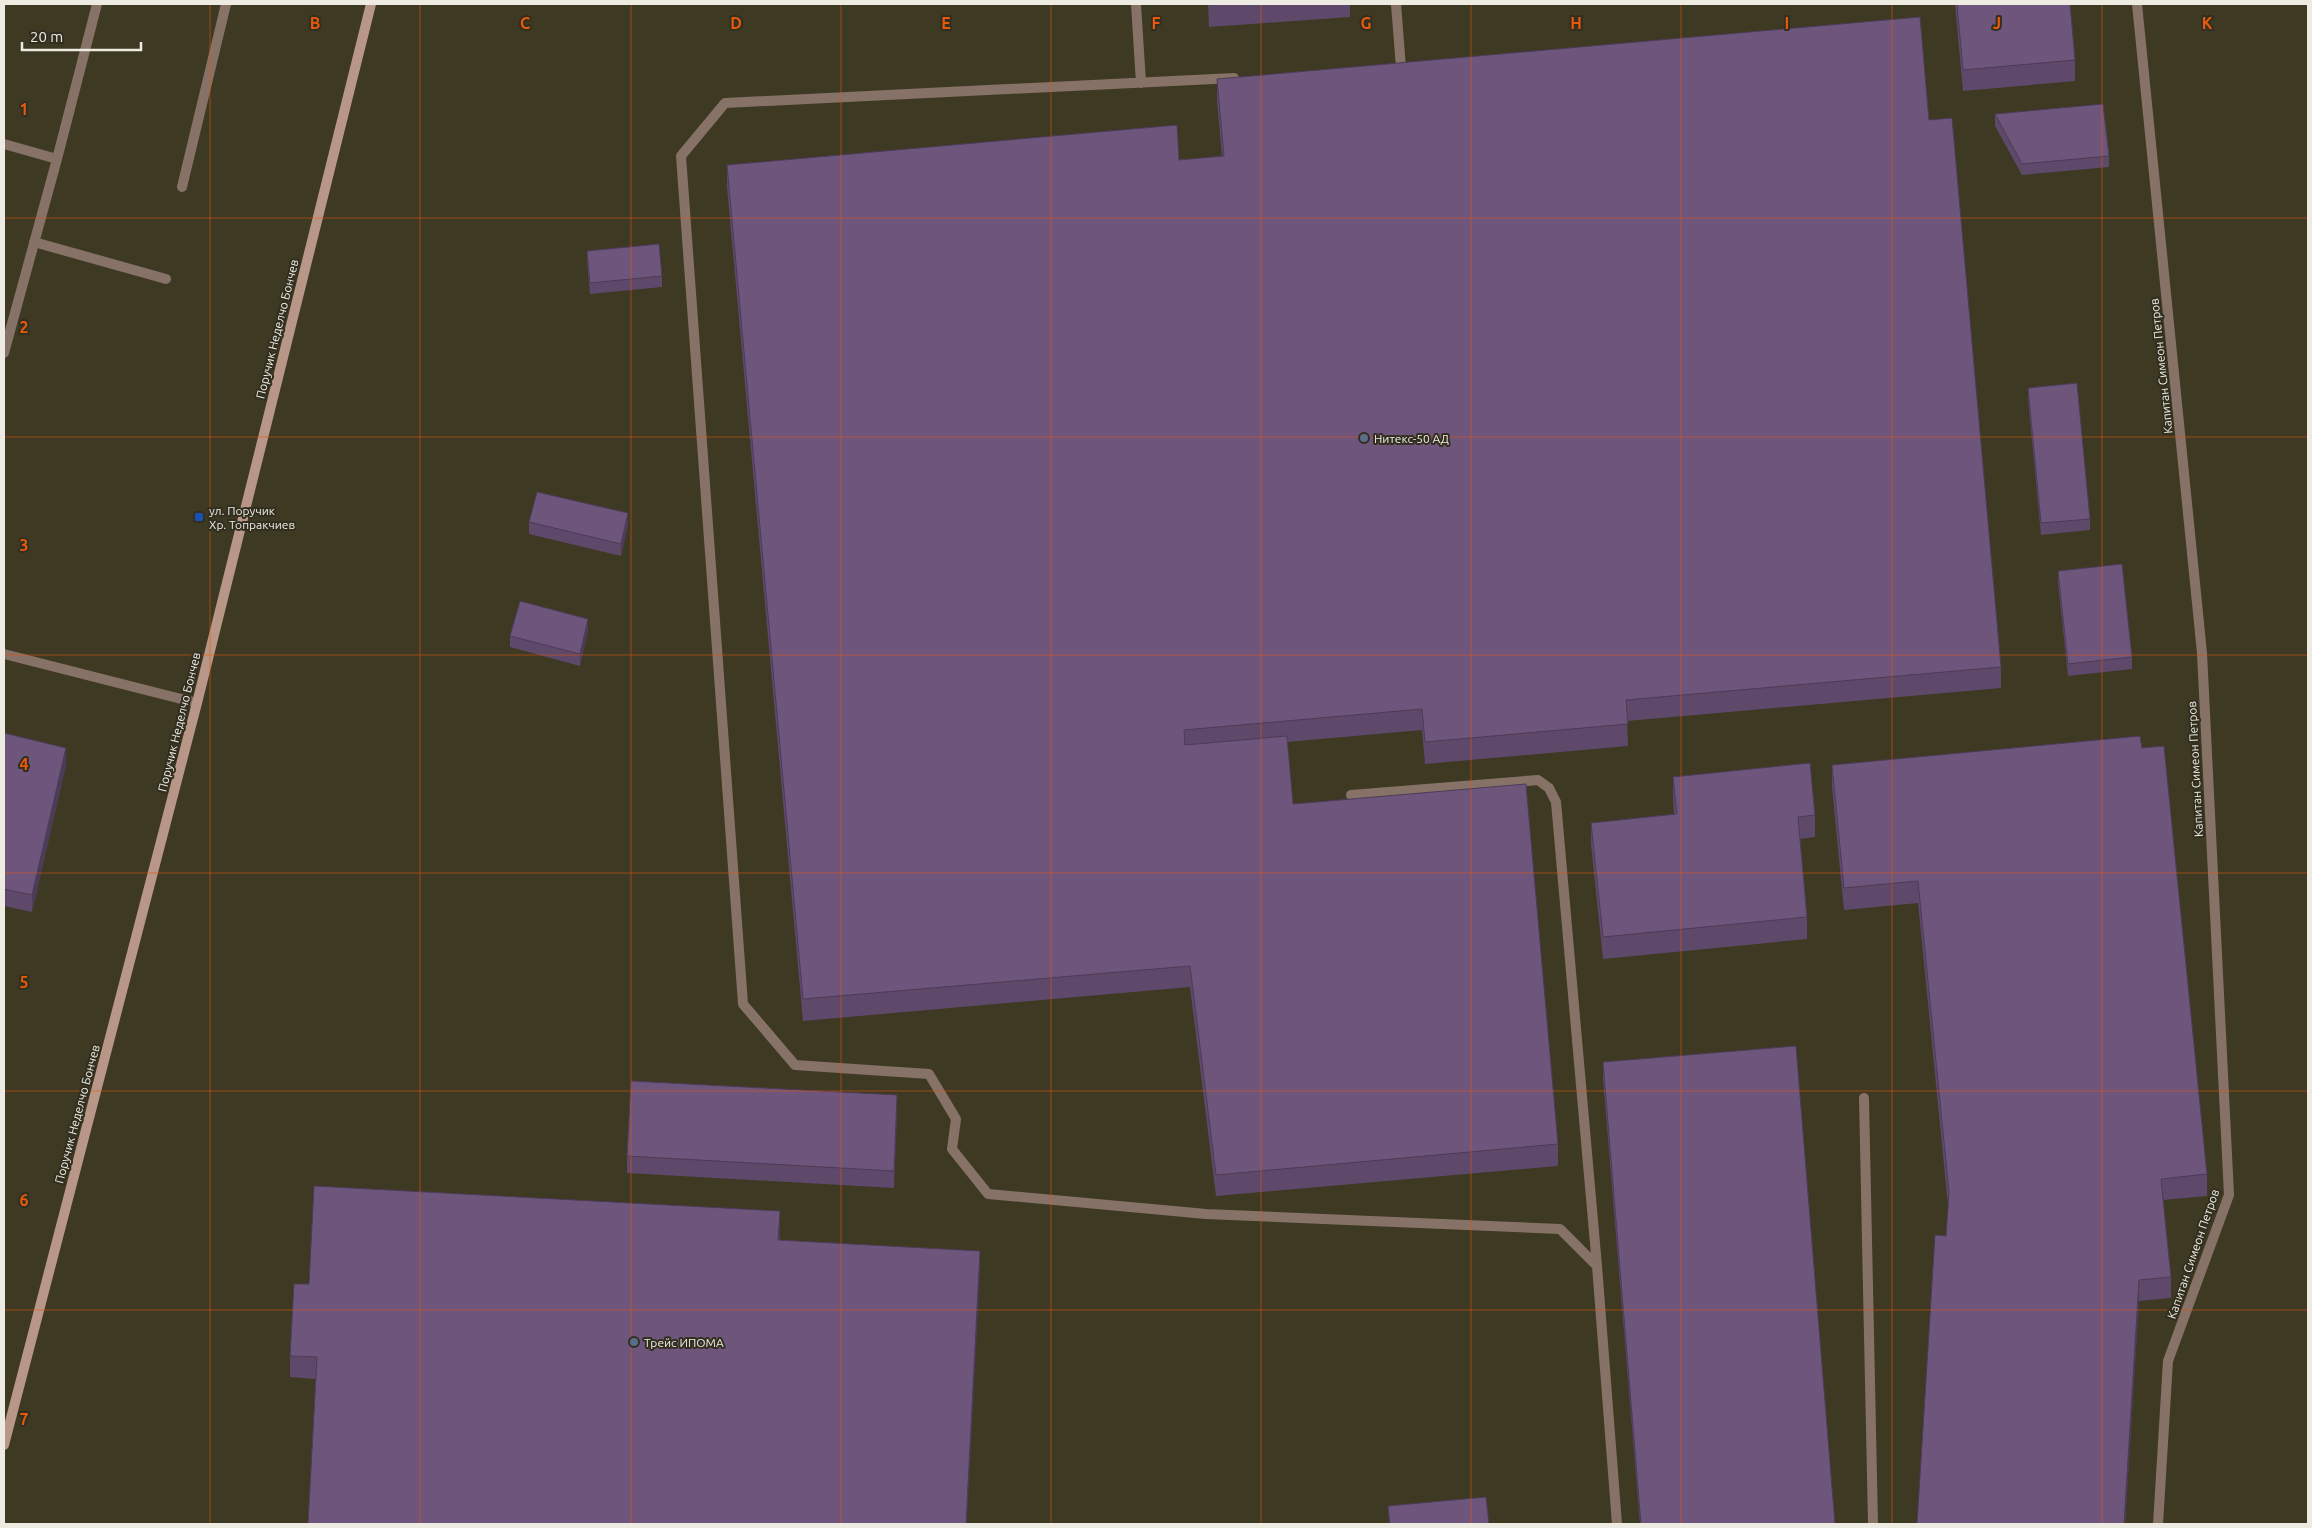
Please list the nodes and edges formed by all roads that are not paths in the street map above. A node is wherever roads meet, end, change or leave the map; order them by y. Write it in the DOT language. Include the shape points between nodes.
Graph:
graph roads {
  1 [pos="97,4"];
  2 [pos="226,4"];
  3 [pos="371,4"];
  4 [pos="1136,4"];
  5 [pos="1396,4"];
  6 [pos="2137,4"];
  7 [pos="1382,70"];
  8 [pos="1247,77"];
  9 [pos="1141,83"];
  10 [pos="4,144"];
  11 [pos="57,160"];
  12 [pos="182,187"];
  13 [pos="34,242"];
  14 [pos="166,279"];
  15 [pos="4,352"];
  16 [pos="4,654"];
  17 [pos="197,703"];
  18 [pos="1351,794"];
  19 [pos="1864,1098"];
  20 [pos="1597,1266"];
  21 [pos="4,1445"];
  22 [pos="1617,1524"];
  23 [pos="1873,1524"];
  24 [pos="2158,1524"];
  1 -- 11 [label="street"];
  2 -- 12 [label="street"];
  3 -- 17 [label="street, Поручик Неделчо Бончев"];
  4 -- 9 [label="street"];
  5 -- 7 [label="street" via="1401,68"];
  6 -- 24 [label="street, Капитан Симеон Петров" via="2202,653 2229,1195 2168,1361"];
  8 -- 9 [label="street"];
  9 -- 20 [label="street" via="725,103 681,156 743,1004 795,1066 929,1074 956,1119 952,1150 988,1194 1206,1214 1560,1229"];
  10 -- 11 [label="street"];
  11 -- 13 [label="street"];
  13 -- 14 [label="street"];
  13 -- 15 [label="street"];
  16 -- 17 [label="street"];
  17 -- 21 [label="street, Поручик Неделчо Бончев"];
  18 -- 20 [label="street" via="1538,780 1549,788 1556,802"];
  19 -- 23 [label="street"];
  20 -- 22 [label="street"];
}
